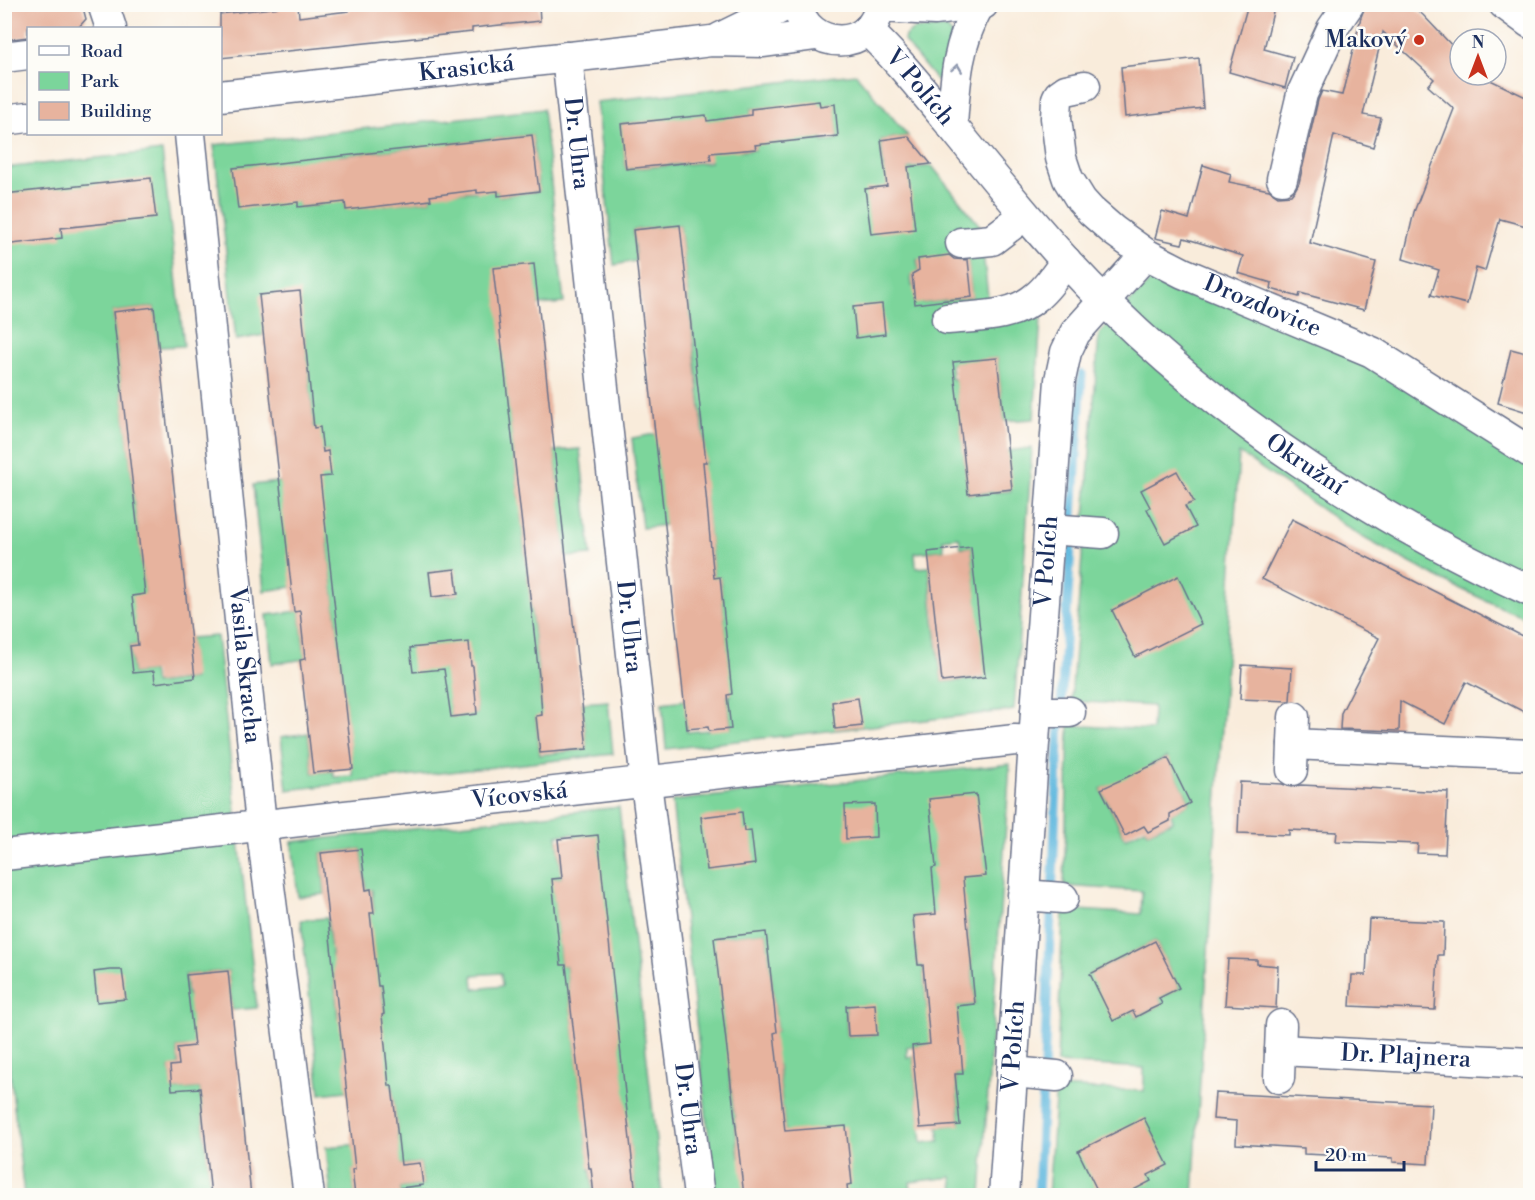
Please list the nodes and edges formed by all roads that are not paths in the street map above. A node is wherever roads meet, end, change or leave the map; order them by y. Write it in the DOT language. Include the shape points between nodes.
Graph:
graph roads {
  1 [pos="103,4"];
  2 [pos="789,4"];
  3 [pos="797,4"];
  4 [pos="1349,4"];
  5 [pos="1504,4"];
  6 [pos="981,5"];
  7 [pos="876,14"];
  8 [pos="735,17"];
  9 [pos="1530,23"];
  10 [pos="111,27"];
  11 [pos="816,35"];
  12 [pos="711,41"];
  13 [pos="27,54"];
  14 [pos="4,57"];
  15 [pos="567,57"];
  16 [pos="1085,86"];
  17 [pos="222,96"];
  18 [pos="27,117"];
  19 [pos="4,120"];
  20 [pos="951,126"];
  21 [pos="190,135"];
  22 [pos="1282,179"];
  23 [pos="1025,215"];
  24 [pos="962,243"];
  25 [pos="1146,254"];
  26 [pos="1066,261"];
  27 [pos="1105,301"];
  28 [pos="947,319"];
  29 [pos="1530,452"];
  30 [pos="1057,530"];
  31 [pos="1103,533"];
  32 [pos="1530,591"];
  33 [pos="1034,741"];
  34 [pos="1293,744"];
  35 [pos="1530,755"];
  36 [pos="646,783"];
  37 [pos="261,824"];
  38 [pos="4,855"];
  39 [pos="1280,1051"];
  40 [pos="1530,1063"];
  41 [pos="309,1196"];
  42 [pos="699,1196"];
  43 [pos="1004,1196"];
  1 -- 10 [label="street"];
  2 -- 8 [label="street, Krasická"];
  3 -- 11 [label="street" via="806,25"];
  4 -- 22 [label="street" via="1332,28 1302,94"];
  5 -- 9 [label="street"];
  6 -- 7 [label="street, Krasická"];
  20 -- 6 [label="street, one-way" via="960,51 965,32"];
  7 -- 11 [label="street, Krasická" via="860,35 849,40"];
  7 -- 20 [label="street, V Polích" via="891,53"];
  8 -- 12 [label="street, Krasická"];
  11 -- 12 [label="street, Krasická" via="756,43"];
  12 -- 15 [label="street, Krasická"];
  13 -- 14 [label="street"];
  15 -- 17 [label="street, Krasická"];
  15 -- 36 [label="street, Dr. Uhra"];
  16 -- 25 [label="street, Drozdovice" via="1062,92 1058,99 1063,166 1073,188 1091,211"];
  18 -- 19 [label="street"];
  20 -- 23 [label="street, V Polích"];
  21 -- 37 [label="street, Vasila Škracha"];
  23 -- 24 [label="street" via="992,240"];
  23 -- 26 [label="street, V Polích"];
  25 -- 27 [label="street"];
  25 -- 29 [label="street, Drozdovice" via="1372,352"];
  26 -- 27 [label="street, V Polích"];
  26 -- 28 [label="street" via="1038,296 1022,308"];
  27 -- 30 [label="street, V Polích" via="1075,333 1063,366"];
  27 -- 32 [label="street, Okružní" via="1188,376 1301,463 1412,532"];
  30 -- 31 [label="street"];
  30 -- 33 [label="street, V Polích" via="1052,712"];
  33 -- 36 [label="street, Vícovská" via="1015,740"];
  33 -- 43 [label="street, V Polích" via="1042,896 1033,1074"];
  34 -- 35 [label="street"];
  36 -- 37 [label="street, Vícovská"];
  36 -- 42 [label="street, Dr. Uhra"];
  37 -- 38 [label="street, Vícovská"];
  37 -- 41 [label="street, Vasila Škracha"];
  39 -- 40 [label="street, Dr. Plajnera"];
}
